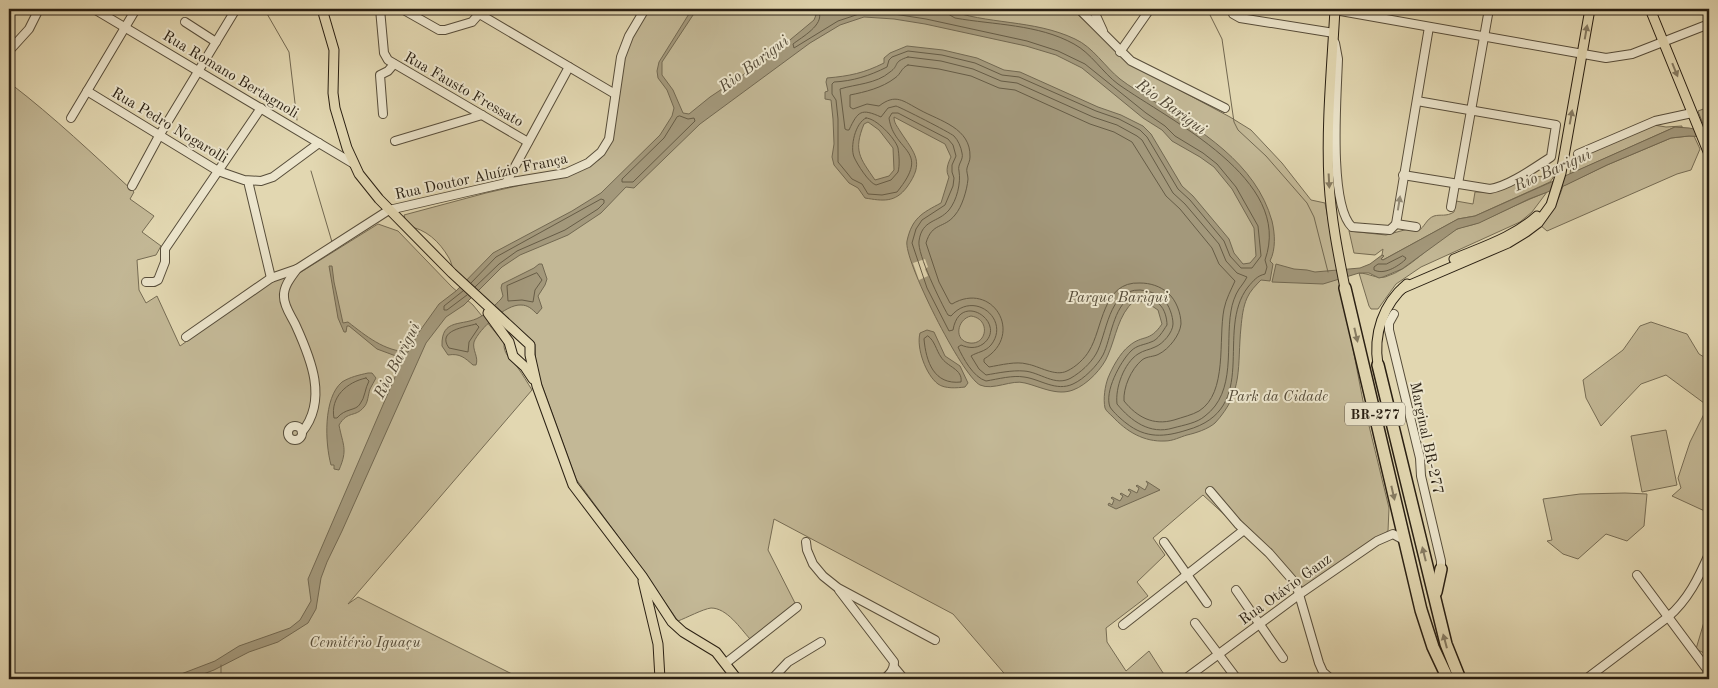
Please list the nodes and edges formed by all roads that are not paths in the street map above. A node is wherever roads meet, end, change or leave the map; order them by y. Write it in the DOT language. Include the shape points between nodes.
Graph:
graph roads {
  1 [pos="39,9"];
  2 [pos="94,9"];
  3 [pos="136,9"];
  4 [pos="236,9"];
  5 [pos="322,9"];
  6 [pos="380,9"];
  7 [pos="402,9"];
  8 [pos="471,9"];
  9 [pos="488,9"];
  10 [pos="644,9"];
  11 [pos="1079,9"];
  12 [pos="1093,9"];
  13 [pos="1150,9"];
  14 [pos="1489,9"];
  15 [pos="1590,9"];
  16 [pos="1650,9"];
  17 [pos="1335,10"];
  18 [pos="1232,11"];
  19 [pos="481,15"];
  20 [pos="184,22"];
  21 [pos="1709,24"];
  22 [pos="125,27"];
  23 [pos="1429,27"];
  24 [pos="1104,35"];
  25 [pos="1334,36"];
  26 [pos="1484,37"];
  27 [pos="216,42"];
  28 [pos="1664,42"];
  29 [pos="9,52"];
  30 [pos="1120,52"];
  31 [pos="1582,55"];
  32 [pos="394,64"];
  33 [pos="568,67"];
  34 [pos="198,71"];
  35 [pos="87,91"];
  36 [pos="615,94"];
  37 [pos="1416,101"];
  38 [pos="261,108"];
  39 [pos="1225,108"];
  40 [pos="1471,110"];
  41 [pos="383,114"];
  42 [pos="482,116"];
  43 [pos="1693,116"];
  44 [pos="71,118"];
  45 [pos="159,136"];
  46 [pos="395,141"];
  47 [pos="528,142"];
  48 [pos="319,143"];
  49 [pos="1708,151"];
  50 [pos="1578,154"];
  51 [pos="354,164"];
  52 [pos="218,171"];
  53 [pos="1403,175"];
  54 [pos="248,181"];
  55 [pos="506,183"];
  56 [pos="1456,184"];
  57 [pos="132,186"];
  58 [pos="1451,206"];
  59 [pos="390,210"];
  60 [pos="1394,226"];
  61 [pos="1416,227"];
  62 [pos="297,269"];
  63 [pos="271,278"];
  64 [pos="146,282"];
  65 [pos="1345,288"];
  66 [pos="1394,314"];
  67 [pos="498,321"];
  68 [pos="186,337"];
  69 [pos="525,341"];
  70 [pos="511,347"];
  71 [pos="530,355"];
  72 [pos="518,359"];
  73 [pos="1378,364"];
  74 [pos="537,386"];
  75 [pos="302,432"];
  76 [pos="1420,467"];
  77 [pos="1403,468"];
  78 [pos="1210,491"];
  79 [pos="1244,530"];
  80 [pos="1404,540"];
  81 [pos="806,542"];
  82 [pos="1164,542"];
  83 [pos="1709,554"];
  84 [pos="1441,569"];
  85 [pos="1638,575"];
  86 [pos="642,576"];
  87 [pos="1187,576"];
  88 [pos="838,588"];
  89 [pos="1236,590"];
  90 [pos="1300,594"];
  91 [pos="1436,602"];
  92 [pos="1207,603"];
  93 [pos="868,604"];
  94 [pos="797,607"];
  95 [pos="1421,610"];
  96 [pos="857,614"];
  97 [pos="1668,617"];
  98 [pos="1195,623"];
  99 [pos="1260,624"];
  100 [pos="1123,625"];
  101 [pos="935,640"];
  102 [pos="821,642"];
  103 [pos="1219,654"];
  104 [pos="1283,658"];
  105 [pos="726,663"];
  106 [pos="894,667"];
  107 [pos="1709,672"];
  108 [pos="660,679"];
  109 [pos="737,679"];
  110 [pos="772,679"];
  111 [pos="884,679"];
  112 [pos="904,679"];
  113 [pos="1185,679"];
  114 [pos="1237,679"];
  115 [pos="1331,679"];
  116 [pos="1441,679"];
  117 [pos="1448,679"];
  118 [pos="1460,679"];
  119 [pos="1586,679"];
  1 -- 29 [label="street"];
  2 -- 22 [label="street, Rua Romano Bertagnoli"];
  3 -- 22 [label="street"];
  4 -- 27 [label="street"];
  5 -- 51 [label="main road" via="334,50 332,93 335,108"];
  6 -- 32 [label="street, Rua Fausto Fressato" via="386,58"];
  7 -- 19 [label="street" via="439,30 472,22"];
  8 -- 19 [label="street"];
  9 -- 19 [label="street"];
  10 -- 36 [label="street, Rua Doutor Aluízio França" via="625,45"];
  11 -- 24 [label="street"];
  12 -- 24 [label="street"];
  13 -- 30 [label="street"];
  14 -- 26 [label="street"];
  31 -- 15 [label="main road, one-way"];
  16 -- 28 [label="main road"];
  17 -- 23 [label="street"];
  17 -- 25 [label="main road"];
  18 -- 25 [label="street" via="1240,18"];
  19 -- 33 [label="street"];
  20 -- 27 [label="street"];
  21 -- 28 [label="street"];
  22 -- 34 [label="street, Rua Romano Bertagnoli"];
  22 -- 35 [label="street"];
  23 -- 26 [label="street"];
  23 -- 37 [label="street"];
  24 -- 30 [label="street"];
  25 -- 60 [label="street" via="1338,59 1336,165 1346,218 1352,227 1387,231"];
  25 -- 65 [label="main road, one-way" via="1329,180"];
  26 -- 31 [label="street"];
  26 -- 40 [label="street"];
  27 -- 34 [label="street"];
  28 -- 31 [label="street" via="1621,57"];
  28 -- 43 [label="main road, one-way"];
  30 -- 39 [label="street" via="1136,64"];
  73 -- 31 [label="main road, one-way" via="1376,343 1380,324 1389,304 1403,288 1429,270 1526,225 1557,190"];
  32 -- 41 [label="street" via="380,75"];
  32 -- 42 [label="street, Rua Fausto Fressato"];
  33 -- 36 [label="street"];
  33 -- 47 [label="street"];
  34 -- 38 [label="street, Rua Romano Bertagnoli"];
  34 -- 45 [label="street"];
  35 -- 44 [label="street"];
  35 -- 45 [label="street, Rua Pedro Nogarolli"];
  36 -- 55 [label="street, Rua Doutor Aluízio França" via="609,139 595,158 566,173"];
  37 -- 40 [label="street"];
  37 -- 53 [label="street"];
  38 -- 48 [label="street, Rua Romano Bertagnoli"];
  38 -- 52 [label="street"];
  40 -- 56 [label="street"];
  40 -- 56 [label="street" via="1556,126 1551,158 1496,188"];
  42 -- 46 [label="street"];
  42 -- 47 [label="street, Rua Fausto Fressato"];
  43 -- 49 [label="main road"];
  43 -- 50 [label="street" via="1654,121"];
  45 -- 52 [label="street, Rua Pedro Nogarolli"];
  45 -- 57 [label="street"];
  47 -- 55 [label="street"];
  48 -- 51 [label="street, Rua Romano Bertagnoli"];
  48 -- 54 [label="street, Rua Pedro Nogarolli" via="274,177 261,182"];
  51 -- 59 [label="main road"];
  52 -- 54 [label="street, Rua Pedro Nogarolli"];
  52 -- 64 [label="street" via="165,249 165,262 158,280"];
  53 -- 56 [label="street"];
  60 -- 53 [label="street, one-way"];
  54 -- 63 [label="street"];
  55 -- 59 [label="street, Rua Doutor Aluízio França"];
  56 -- 58 [label="street"];
  59 -- 62 [label="street, Rua Doutor Aluízio França"];
  59 -- 67 [label="main road"];
  60 -- 61 [label="street"];
  62 -- 63 [label="street, Rua Doutor Aluízio França"];
  62 -- 75 [label="street" via="288,282 284,298 309,355 316,385 312,414"];
  63 -- 68 [label="street, Rua Doutor Aluízio França"];
  65 -- 80 [label="highway, BR-277, one-way"];
  66 -- 76 [label="street, Marginal BR-277" via="1389,327"];
  67 -- 69 [label="main road"];
  67 -- 70 [label="main road"];
  69 -- 70 [label="main road" via="517,341"];
  69 -- 71 [label="main road" via="531,348"];
  70 -- 72 [label="main road" via="513,356"];
  71 -- 72 [label="main road"];
  71 -- 74 [label="main road"];
  72 -- 74 [label="main road"];
  73 -- 77 [label="highway, BR-277"];
  74 -- 86 [label="main road" via="571,480"];
  76 -- 77 [label="street"];
  76 -- 84 [label="street, Marginal BR-277"];
  91 -- 77 [label="highway, BR-277, one-way"];
  78 -- 79 [label="street"];
  79 -- 87 [label="street"];
  79 -- 90 [label="street" via="1287,571"];
  80 -- 90 [label="street, Rua Otávio Ganz" via="1392,534 1377,541"];
  80 -- 95 [label="highway, BR-277"];
  81 -- 88 [label="street" via="813,564"];
  82 -- 87 [label="street"];
  83 -- 97 [label="street" via="1690,592"];
  84 -- 91 [label="highway"];
  85 -- 97 [label="street"];
  86 -- 105 [label="main road" via="675,626 711,648"];
  86 -- 108 [label="main road" via="658,644"];
  87 -- 92 [label="street"];
  87 -- 100 [label="street"];
  88 -- 93 [label="street"];
  88 -- 96 [label="street"];
  89 -- 99 [label="street"];
  90 -- 99 [label="street, Rua Otávio Ganz"];
  90 -- 115 [label="street" via="1319,663"];
  118 -- 91 [label="highway, BR-277, one-way" via="1446,644"];
  93 -- 96 [label="street"];
  93 -- 101 [label="street"];
  94 -- 105 [label="street"];
  95 -- 116 [label="highway"];
  95 -- 117 [label="highway, BR-277" via="1433,648"];
  96 -- 106 [label="street" via="894,662"];
  97 -- 107 [label="street"];
  97 -- 119 [label="street"];
  98 -- 103 [label="street"];
  99 -- 103 [label="street, Rua Otávio Ganz"];
  99 -- 104 [label="street"];
  102 -- 110 [label="street" via="788,662"];
  103 -- 113 [label="street, Rua Otávio Ganz"];
  103 -- 114 [label="street"];
  105 -- 109 [label="main road"];
  106 -- 111 [label="street"];
  106 -- 112 [label="street"];
}
